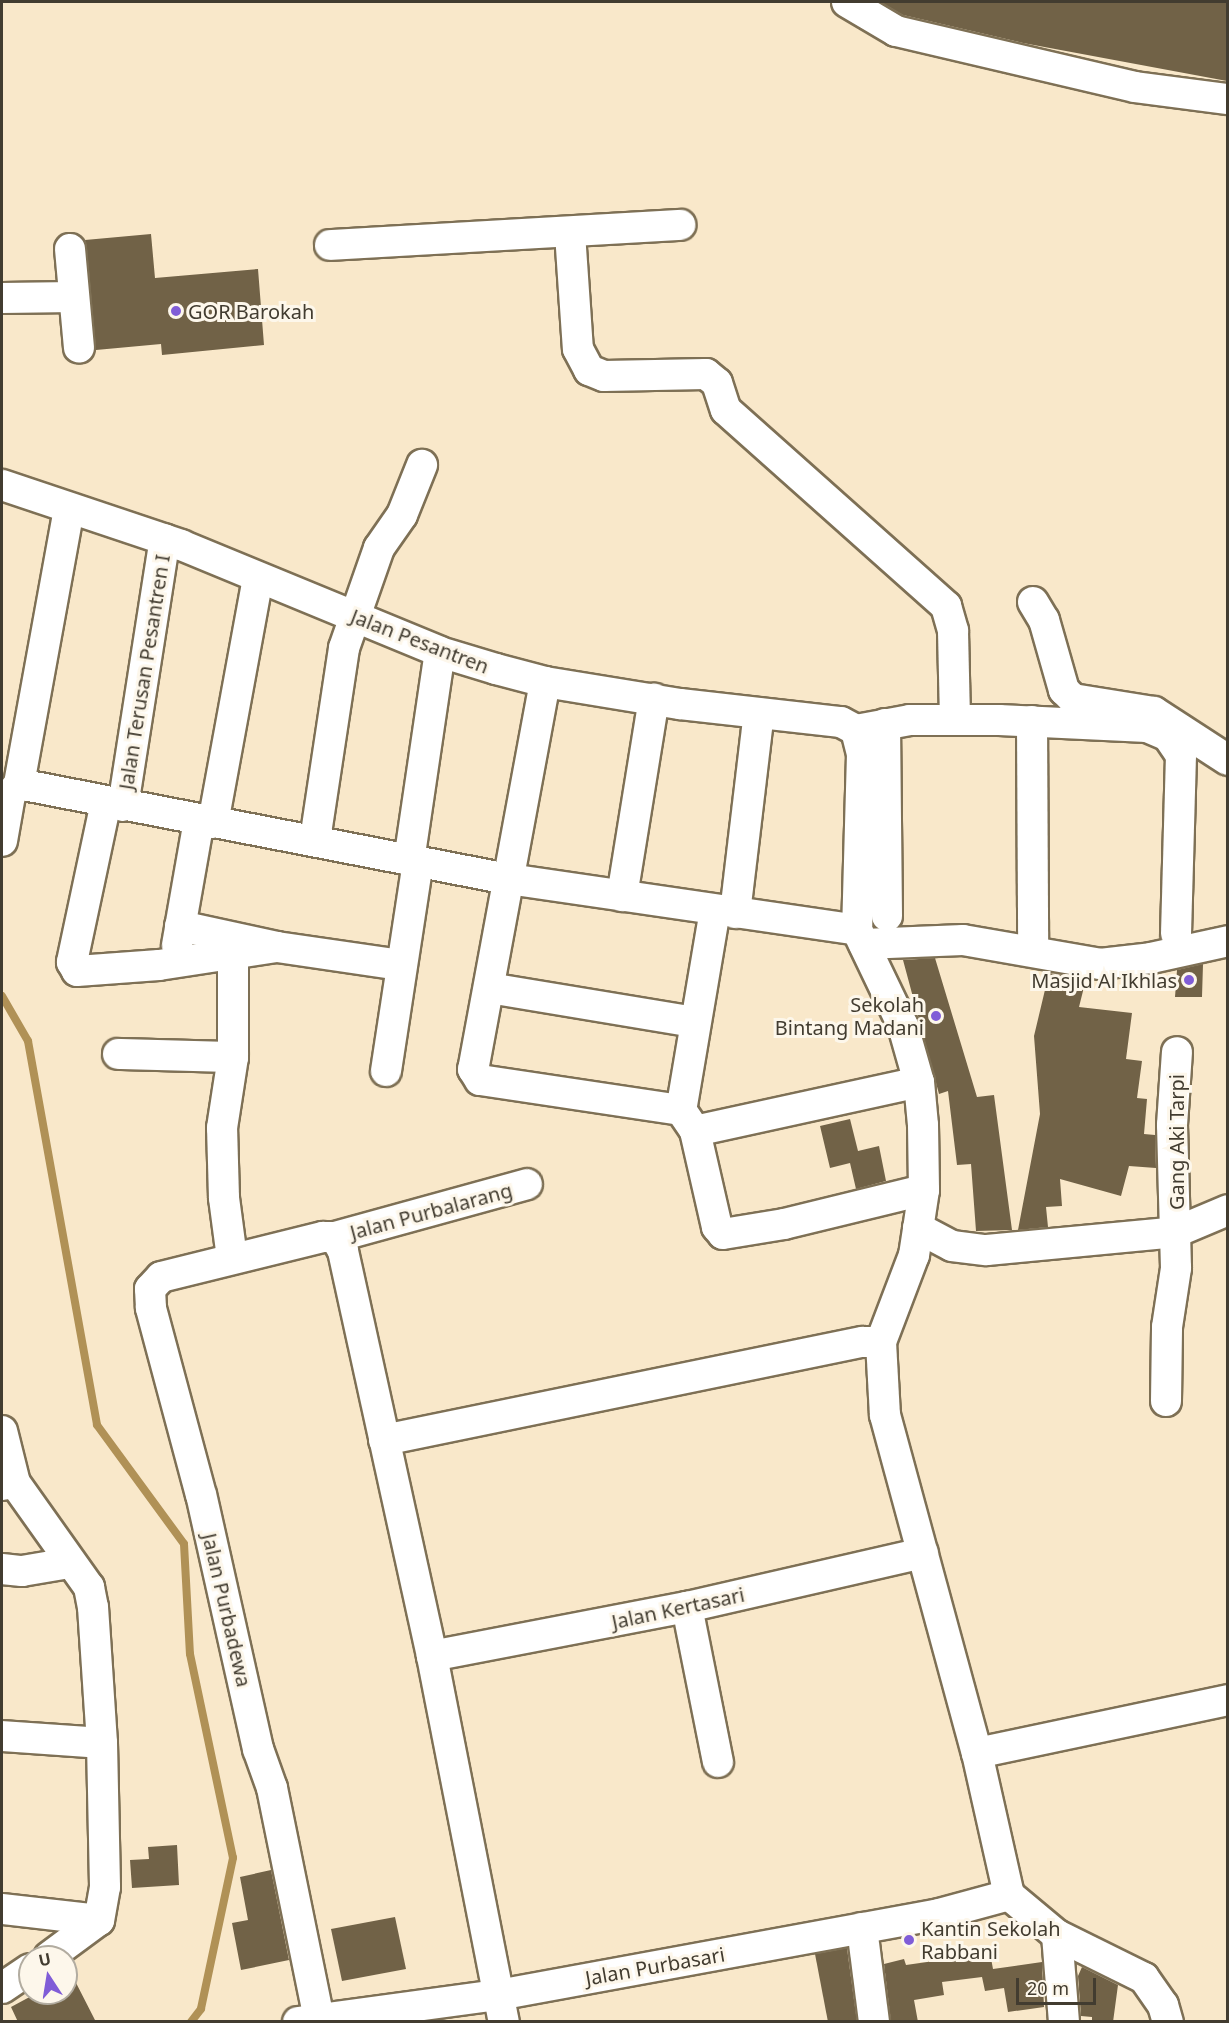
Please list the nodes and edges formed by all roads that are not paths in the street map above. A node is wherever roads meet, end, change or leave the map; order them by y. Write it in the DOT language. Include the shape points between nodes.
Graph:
graph roads {
  1 [pos="848,2"];
  2 [pos="1227,99"];
  3 [pos="680,225"];
  4 [pos="570,233"];
  5 [pos="330,245"];
  6 [pos="70,249"];
  7 [pos="63,297"];
  8 [pos="2,298"];
  9 [pos="79,348"];
  10 [pos="422,465"];
  11 [pos="2,485"];
  12 [pos="67,518"];
  13 [pos="165,539"];
  14 [pos="258,578"];
  15 [pos="1033,602"];
  16 [pos="355,616"];
  17 [pos="440,652"];
  18 [pos="545,682"];
  19 [pos="654,699"];
  20 [pos="759,713"];
  21 [pos="955,719"];
  22 [pos="1032,721"];
  23 [pos="885,724"];
  24 [pos="855,730"];
  25 [pos="1227,760"];
  26 [pos="19,784"];
  27 [pos="114,804"];
  28 [pos="206,821"];
  29 [pos="315,840"];
  30 [pos="2,841"];
  31 [pos="413,861"];
  32 [pos="509,879"];
  33 [pos="622,896"];
  34 [pos="725,912"];
  35 [pos="887,916"];
  36 [pos="180,926"];
  37 [pos="1176,934"];
  38 [pos="860,937"];
  39 [pos="1227,941"];
  40 [pos="1033,942"];
  41 [pos="277,946"];
  42 [pos="233,956"];
  43 [pos="174,963"];
  44 [pos="400,964"];
  45 [pos="489,988"];
  46 [pos="695,1022"];
  47 [pos="1177,1052"];
  48 [pos="118,1053"];
  49 [pos="233,1057"];
  50 [pos="386,1071"];
  51 [pos="919,1082"];
  52 [pos="688,1121"];
  53 [pos="527,1184"];
  54 [pos="924,1190"];
  55 [pos="1227,1210"];
  56 [pos="918,1228"];
  57 [pos="1176,1232"];
  58 [pos="335,1237"];
  59 [pos="232,1258"];
  60 [pos="881,1342"];
  61 [pos="1166,1401"];
  62 [pos="2,1431"];
  63 [pos="384,1440"];
  64 [pos="8,1484"];
  65 [pos="923,1553"];
  66 [pos="69,1563"];
  67 [pos="2,1569"];
  68 [pos="687,1607"];
  69 [pos="432,1656"];
  70 [pos="1227,1700"];
  71 [pos="2,1736"];
  72 [pos="102,1743"];
  73 [pos="977,1753"];
  74 [pos="718,1762"];
  75 [pos="1009,1895"];
  76 [pos="2,1909"];
  77 [pos="99,1920"];
  78 [pos="862,1928"];
  79 [pos="1057,1935"];
  80 [pos="66,1945"];
  81 [pos="18,1978"];
  82 [pos="2,1988"];
  83 [pos="501,2008"];
  84 [pos="309,2020"];
  85 [pos="874,2022"];
  86 [pos="1064,2022"];
  87 [pos="1168,2022"];
  1 -- 2 [label="street" via="896,31 1135,87"];
  3 -- 4 [label="street"];
  4 -- 5 [label="street"];
  4 -- 21 [label="street" via="578,349 589,370 604,376 706,374 717,383 726,410 946,606 953,631"];
  6 -- 7 [label="street"];
  7 -- 8 [label="street"];
  7 -- 9 [label="street"];
  10 -- 16 [label="street" via="402,515 379,548"];
  11 -- 12 [label="street, Jalan Pesantren"];
  12 -- 13 [label="street, Jalan Pesantren"];
  12 -- 26 [label="street"];
  13 -- 14 [label="street, Jalan Pesantren"];
  13 -- 27 [label="street, Jalan Terusan Pesantren I"];
  14 -- 16 [label="street, Jalan Pesantren"];
  14 -- 28 [label="street"];
  15 -- 25 [label="street" via="1044,620 1064,690 1073,699 1155,712"];
  16 -- 17 [label="street, Jalan Pesantren"];
  16 -- 29 [label="street" via="344,648"];
  17 -- 18 [label="street, Jalan Pesantren"];
  17 -- 31 [label="street"];
  18 -- 19 [label="street, Jalan Pesantren"];
  18 -- 32 [label="street"];
  19 -- 20 [label="street, Jalan Pesantren"];
  19 -- 33 [label="street"];
  20 -- 24 [label="street, Jalan Pesantren" via="841,722"];
  20 -- 34 [label="street"];
  21 -- 22 [label="street"];
  21 -- 23 [label="street"];
  22 -- 37 [label="street" via="1147,727 1168,736 1181,755"];
  22 -- 40 [label="street"];
  23 -- 24 [label="street"];
  23 -- 35 [label="street"];
  24 -- 38 [label="street" via="862,754"];
  26 -- 27 [label="street"];
  26 -- 30 [label="street" via="10,795"];
  27 -- 28 [label="street"];
  27 -- 43 [label="street, Jalan Terusan Pesantren I" via="74,968 91,971"];
  28 -- 29 [label="street"];
  28 -- 36 [label="street"];
  29 -- 31 [label="street"];
  31 -- 32 [label="street"];
  31 -- 44 [label="street"];
  32 -- 33 [label="street"];
  32 -- 45 [label="street"];
  33 -- 34 [label="street"];
  34 -- 38 [label="street"];
  34 -- 46 [label="street"];
  36 -- 41 [label="street"];
  36 -- 43 [label="street"];
  38 -- 39 [label="street" via="963,940 1100,964 1151,958"];
  38 -- 51 [label="street" via="903,1026"];
  41 -- 42 [label="street"];
  41 -- 44 [label="street"];
  42 -- 43 [label="street"];
  42 -- 49 [label="street"];
  44 -- 50 [label="street"];
  45 -- 46 [label="street"];
  45 -- 52 [label="street" via="473,1069 480,1080"];
  46 -- 52 [label="street"];
  47 -- 57 [label="street, Gang Aki Tarpi" via="1172,1125"];
  48 -- 49 [label="street"];
  49 -- 59 [label="street" via="222,1128 224,1198"];
  51 -- 52 [label="street"];
  51 -- 54 [label="street"];
  52 -- 54 [label="street" via="717,1227 723,1234 784,1224"];
  53 -- 58 [label="street, Jalan Purbalarang"];
  54 -- 56 [label="street"];
  55 -- 57 [label="street"];
  56 -- 57 [label="street" via="952,1246 987,1250"];
  56 -- 60 [label="street" via="914,1255"];
  57 -- 61 [label="street, Gang Aki Tarpi" via="1176,1268 1167,1327"];
  58 -- 59 [label="street, Jalan Purbalarang"];
  58 -- 63 [label="street" via="343,1251"];
  59 -- 84 [label="street, Jalan Purbadewa" via="161,1277 150,1289 151,1308 201,1495 258,1749 272,1788"];
  60 -- 63 [label="street" via="863,1342"];
  60 -- 65 [label="street" via="885,1415"];
  62 -- 64 [label="street"];
  63 -- 69 [label="street"];
  64 -- 66 [label="street"];
  65 -- 68 [label="street, Jalan Kertasari"];
  65 -- 73 [label="street"];
  66 -- 67 [label="street" via="22,1571"];
  66 -- 72 [label="street" via="89,1587 93,1607"];
  68 -- 69 [label="street, Jalan Kertasari"];
  68 -- 74 [label="street"];
  69 -- 83 [label="street"];
  70 -- 73 [label="street"];
  71 -- 72 [label="street"];
  72 -- 77 [label="street" via="105,1887"];
  73 -- 75 [label="street"];
  75 -- 78 [label="street, Jalan Purbasari"];
  75 -- 79 [label="street"];
  76 -- 77 [label="street"];
  77 -- 80 [label="street"];
  78 -- 83 [label="street, Jalan Purbasari"];
  78 -- 85 [label="street"];
  79 -- 86 [label="street"];
  79 -- 87 [label="street" via="1144,1978 1163,2005"];
  81 -- 82 [label="street"];
  83 -- 84 [label="street, Jalan Purbasari"];
}
